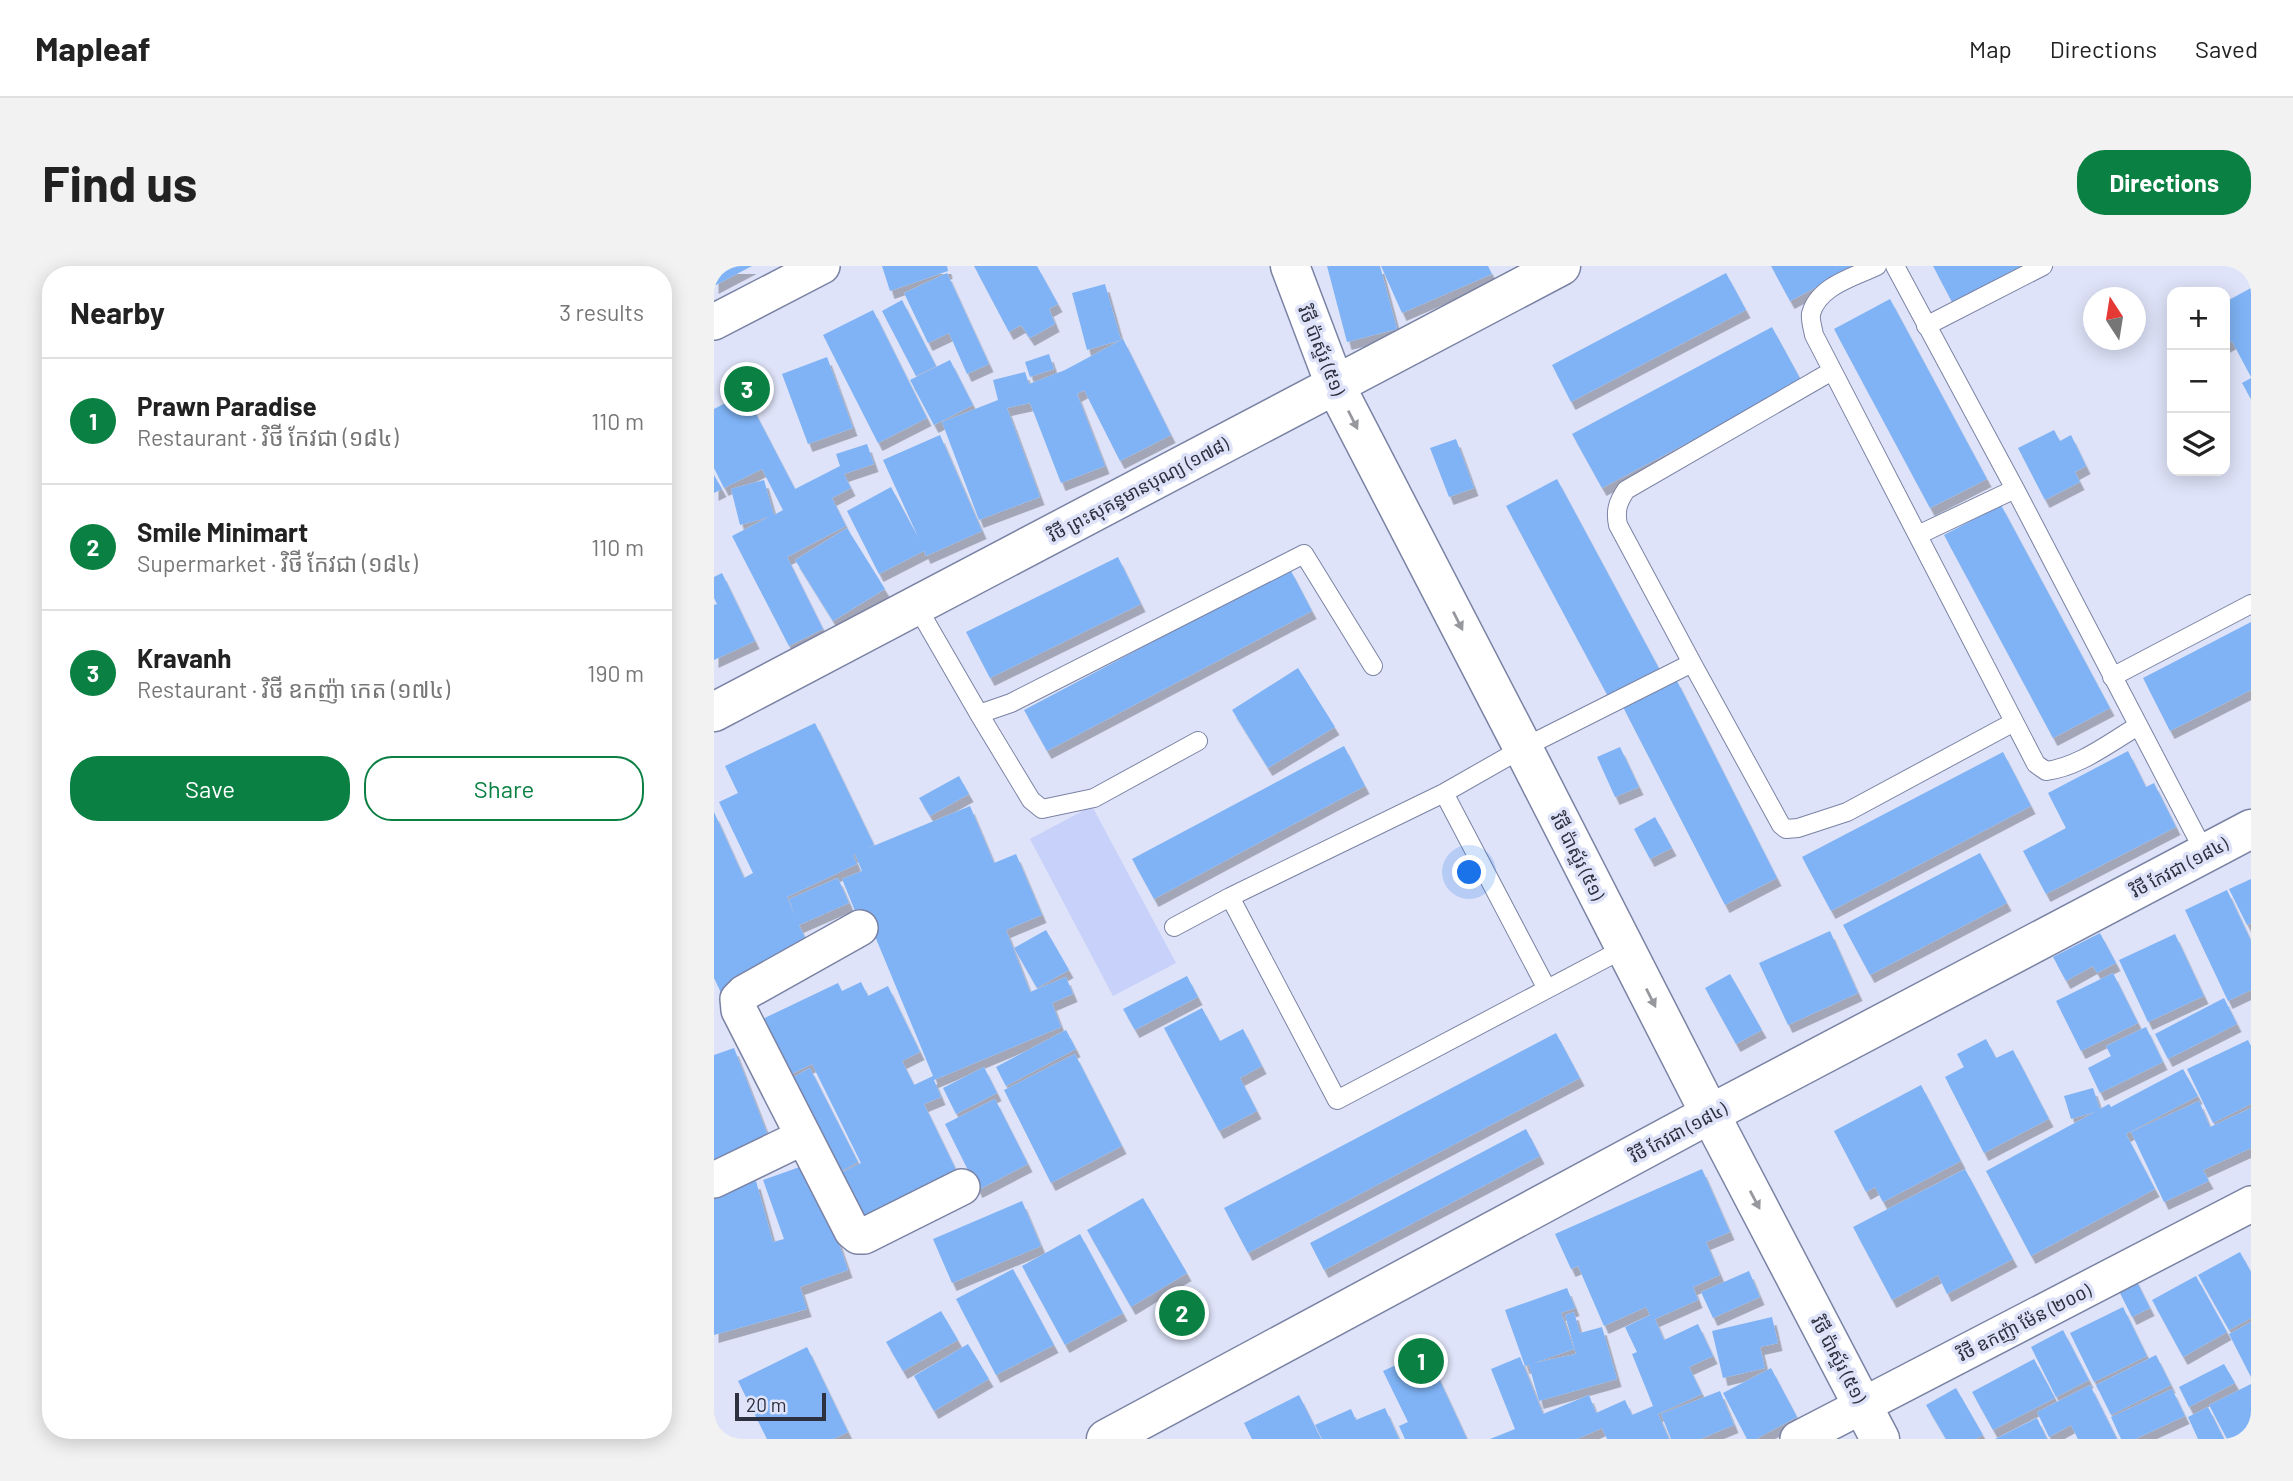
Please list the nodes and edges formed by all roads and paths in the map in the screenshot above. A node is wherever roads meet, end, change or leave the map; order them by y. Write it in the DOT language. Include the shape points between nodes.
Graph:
graph roads {
  1 [pos="822,266"];
  2 [pos="1290,266"];
  3 [pos="1561,266"];
  4 [pos="1877,266"];
  5 [pos="1895,266"];
  6 [pos="2043,266"];
  7 [pos="714,322"];
  8 [pos="1926,326"];
  9 [pos="1832,370"];
  10 [pos="1335,385"];
  11 [pos="2015,489"];
  12 [pos="1918,535"];
  13 [pos="2251,604"];
  14 [pos="916,605"];
  15 [pos="1692,663"];
  16 [pos="1373,666"];
  17 [pos="2112,677"];
  18 [pos="714,712"];
  19 [pos="979,714"];
  20 [pos="2014,722"];
  21 [pos="2138,726"];
  22 [pos="1198,741"];
  23 [pos="1523,748"];
  24 [pos="1444,793"];
  25 [pos="2251,829"];
  26 [pos="2205,853"];
  27 [pos="1230,897"];
  28 [pos="1174,927"];
  29 [pos="860,928"];
  30 [pos="1625,948"];
  31 [pos="1548,989"];
  32 [pos="1710,1114"];
  33 [pos="803,1137"];
  34 [pos="714,1180"];
  35 [pos="962,1187"];
  36 [pos="2251,1203"];
  37 [pos="1863,1406"];
  38 [pos="1106,1439"];
  39 [pos="1798,1439"];
  40 [pos="1880,1439"];
  1 -- 7 [label="street"];
  2 -- 10 [label="street, វិថី ប៉ាស្ទ័រ (៥១)"];
  3 -- 10 [label="street, វិថី ព្រះសុគន្ធមានបុណ្យ (១៧៨)"];
  4 -- 9 [label="lane" via="1818,298 1811,315 1814,335"];
  5 -- 8 [label="lane"];
  6 -- 8 [label="lane"];
  8 -- 11 [label="lane"];
  9 -- 12 [label="lane"];
  9 -- 15 [label="lane" via="1626,490 1619,500 1618,525"];
  10 -- 14 [label="street, វិថី ព្រះសុគន្ធមានបុណ្យ (១៧៨)"];
  10 -- 23 [label="street, វិថី ប៉ាស្ទ័រ (៥១), one-way"];
  11 -- 12 [label="lane"];
  11 -- 17 [label="lane"];
  12 -- 20 [label="lane"];
  13 -- 17 [label="lane"];
  14 -- 18 [label="street, វិថី ព្រះសុគន្ធមានបុណ្យ (១៧៨)"];
  14 -- 19 [label="lane"];
  15 -- 20 [label="lane" via="1786,829 1847,812"];
  15 -- 23 [label="lane"];
  16 -- 19 [label="lane" via="1304,554 1011,703"];
  17 -- 21 [label="lane"];
  19 -- 22 [label="lane" via="1031,800 1042,809 1094,798"];
  20 -- 21 [label="lane" via="2036,764 2046,771 2075,763"];
  21 -- 26 [label="lane"];
  23 -- 24 [label="lane"];
  23 -- 30 [label="street, វិថី ប៉ាស្ទ័រ (៥១)"];
  24 -- 27 [label="lane"];
  24 -- 31 [label="lane"];
  25 -- 26 [label="street, វិថី កែវជា (១៨៤)"];
  26 -- 32 [label="street, វិថី កែវជា (១៨៤)"];
  27 -- 28 [label="lane"];
  27 -- 31 [label="lane" via="1338,1100"];
  29 -- 33 [label="street" via="738,999 738,1010"];
  30 -- 31 [label="lane"];
  30 -- 32 [label="street, វិថី ប៉ាស្ទ័រ (៥១), one-way"];
  32 -- 37 [label="street, វិថី ប៉ាស្ទ័រ (៥១), one-way"];
  32 -- 38 [label="street, វិថី កែវជា (១៨៤)"];
  33 -- 34 [label="street"];
  33 -- 35 [label="street" via="858,1236"];
  36 -- 37 [label="street, វិថី ឧកញ៉ា ម៉ែន (២០០)"];
  37 -- 39 [label="street, វិថី ឧកញ៉ា ម៉ែន (២០០)"];
  37 -- 40 [label="street, វិថី ប៉ាស្ទ័រ (៥១)"];
}
